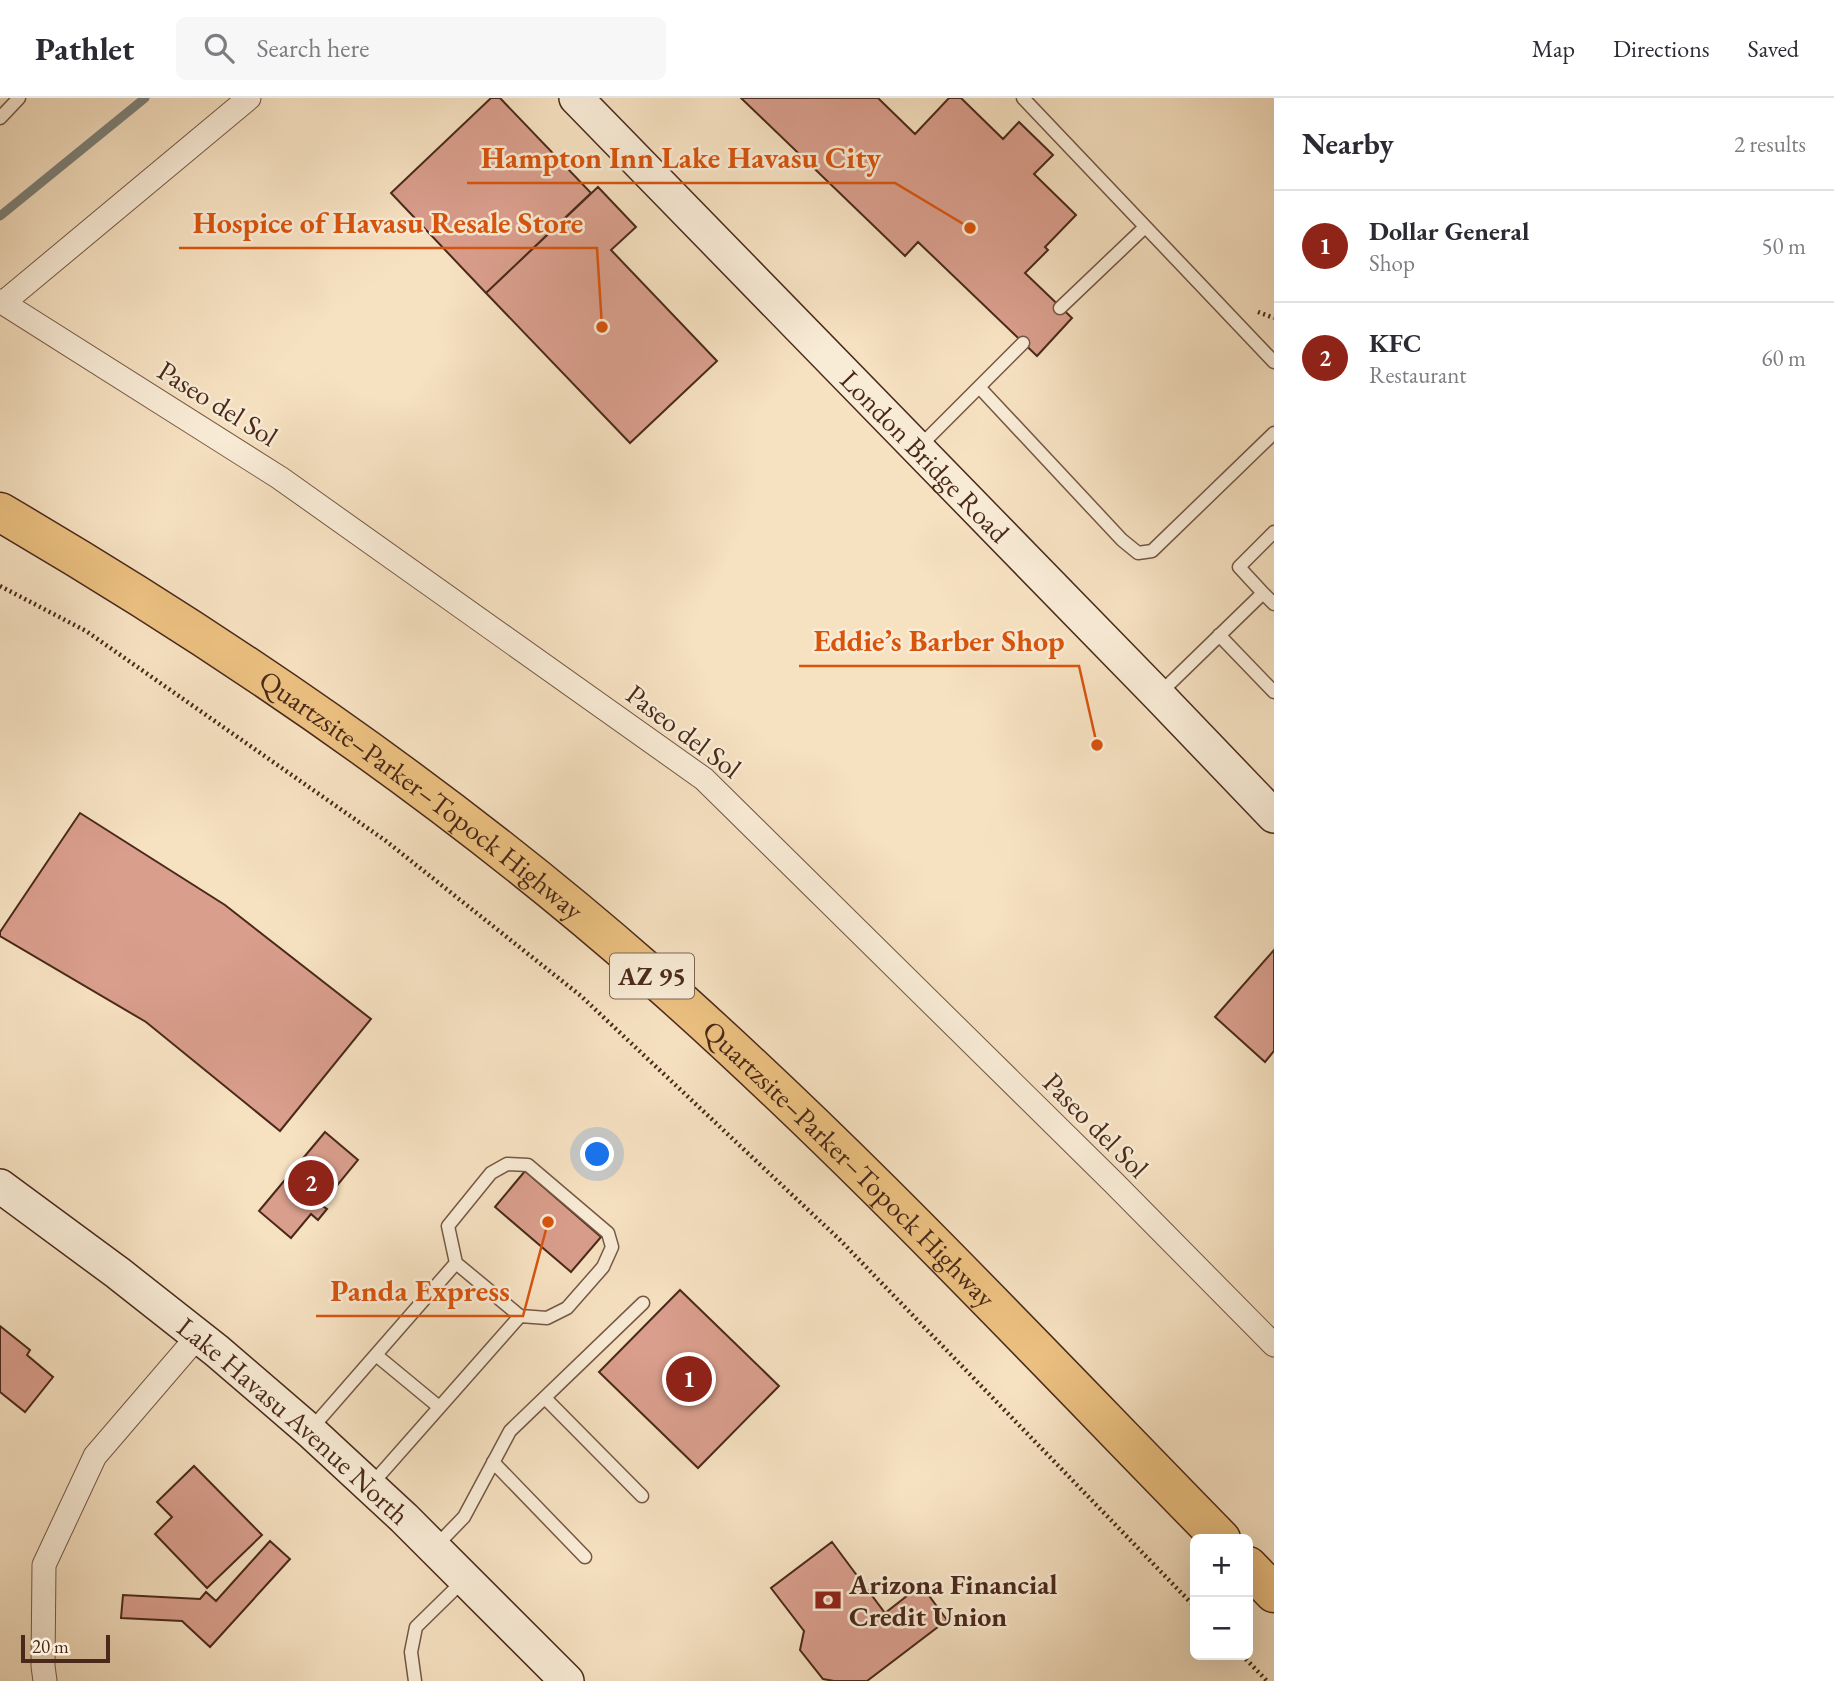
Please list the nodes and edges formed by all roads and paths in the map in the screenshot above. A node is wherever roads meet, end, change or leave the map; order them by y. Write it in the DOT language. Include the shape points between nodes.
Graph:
graph roads {
  1 [pos="19,98"];
  2 [pos="249,98"];
  3 [pos="576,98"];
  4 [pos="1023,98"];
  5 [pos="0,118"];
  6 [pos="1145,227"];
  7 [pos="1,302"];
  8 [pos="1060,307"];
  9 [pos="1024,343"];
  10 [pos="1274,362"];
  11 [pos="979,387"];
  12 [pos="1274,433"];
  13 [pos="917,449"];
  14 [pos="0,512"];
  15 [pos="1274,532"];
  16 [pos="0,586"];
  17 [pos="1264,593"];
  18 [pos="1274,604"];
  19 [pos="1219,635"];
  20 [pos="1274,692"];
  21 [pos="1158,695"];
  22 [pos="1274,816"];
  23 [pos="0,1186"];
  24 [pos="456,1263"];
  25 [pos="643,1303"];
  26 [pos="520,1316"];
  27 [pos="198,1336"];
  28 [pos="1274,1345"];
  29 [pos="376,1355"];
  30 [pos="545,1398"];
  31 [pos="439,1408"];
  32 [pos="310,1431"];
  33 [pos="492,1462"];
  34 [pos="369,1486"];
  35 [pos="642,1496"];
  36 [pos="1217,1534"];
  37 [pos="434,1548"];
  38 [pos="585,1556"];
  39 [pos="1253,1571"];
  40 [pos="465,1579"];
  41 [pos="1274,1593"];
  42 [pos="1190,1602"];
  43 [pos="1247,1660"];
  44 [pos="45,1681"];
  45 [pos="415,1681"];
  46 [pos="567,1681"];
  47 [pos="1267,1681"];
  1 -- 5 [label="lane"];
  2 -- 7 [label="street"];
  3 -- 13 [label="street, London Bridge Road"];
  4 -- 6 [label="lane"];
  6 -- 8 [label="lane"];
  6 -- 10 [label="lane"];
  7 -- 28 [label="street, Paseo del Sol" via="281,478 704,779"];
  9 -- 11 [label="lane"];
  11 -- 12 [label="lane" via="1138,553 1152,551"];
  11 -- 13 [label="lane"];
  13 -- 21 [label="street, London Bridge Road"];
  14 -- 36 [label="highway, Quartzsite–Parker–Topock Highway / AZ 95" via="207,638 321,716 432,797 636,961 848,1158"];
  15 -- 17 [label="lane" via="1239,567"];
  16 -- 42 [label="path" via="86,631 386,841 580,996 839,1239"];
  17 -- 18 [label="lane"];
  17 -- 19 [label="lane"];
  19 -- 20 [label="lane"];
  19 -- 21 [label="lane"];
  21 -- 22 [label="street, London Bridge Road"];
  23 -- 27 [label="street, Lake Havasu Avenue North"];
  24 -- 26 [label="lane"];
  24 -- 26 [label="lane" via="448,1226 491,1173 507,1164 528,1165 608,1233 611,1247 603,1267 567,1308 547,1318"];
  24 -- 29 [label="lane"];
  25 -- 30 [label="lane"];
  26 -- 31 [label="lane"];
  27 -- 32 [label="street, Lake Havasu Avenue North"];
  27 -- 44 [label="street" via="95,1456 44,1564"];
  29 -- 31 [label="lane"];
  29 -- 32 [label="lane"];
  30 -- 33 [label="lane" via="510,1431"];
  30 -- 35 [label="lane"];
  31 -- 34 [label="lane"];
  32 -- 34 [label="street, Lake Havasu Avenue North"];
  33 -- 37 [label="lane" via="464,1517"];
  33 -- 38 [label="lane"];
  34 -- 37 [label="street, Lake Havasu Avenue North"];
  37 -- 40 [label="street, Lake Havasu Avenue North"];
  39 -- 41 [label="highway"];
  40 -- 45 [label="lane" via="416,1628 411,1652"];
  40 -- 46 [label="street, Lake Havasu Avenue North"];
  43 -- 47 [label="path"];
}
